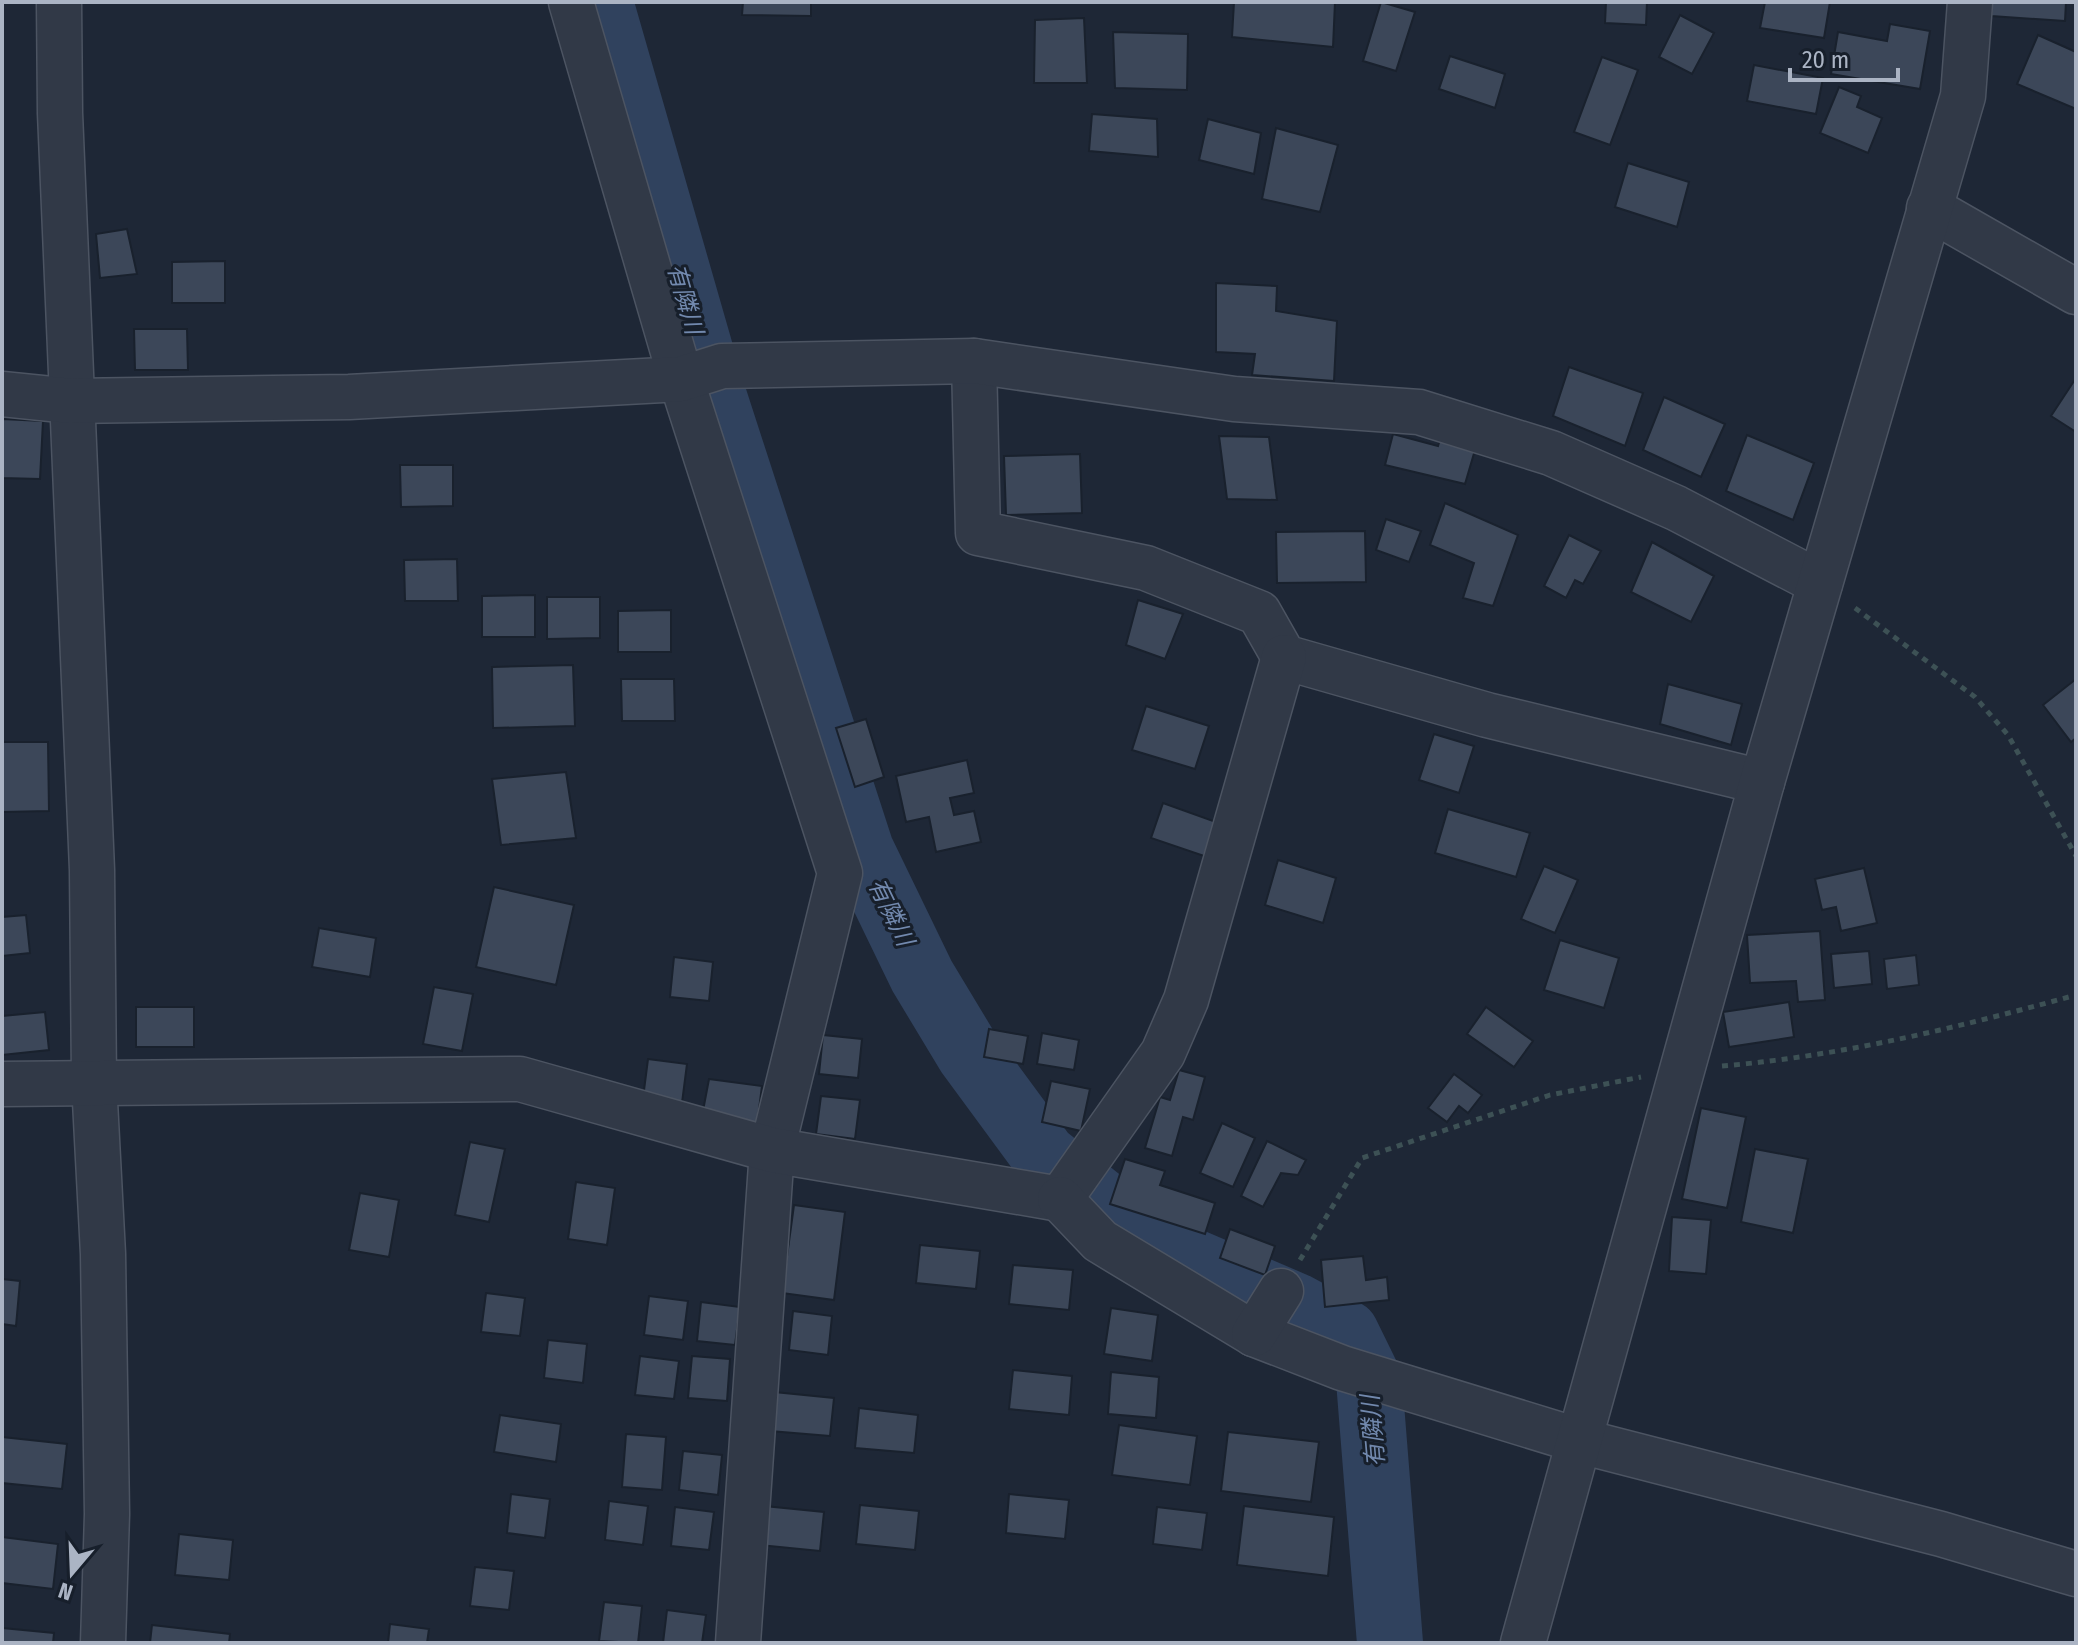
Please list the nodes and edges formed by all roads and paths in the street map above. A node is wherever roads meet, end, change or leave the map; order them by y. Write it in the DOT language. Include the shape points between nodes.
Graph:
graph roads {
  1 [pos="59,2"];
  2 [pos="571,2"];
  3 [pos="1970,2"];
  4 [pos="1929,208"];
  5 [pos="2076,292"];
  6 [pos="974,361"];
  7 [pos="698,374"];
  8 [pos="2,394"];
  9 [pos="71,401"];
  10 [pos="1820,583"];
  11 [pos="1284,657"];
  12 [pos="1762,782"];
  13 [pos="2076,856"];
  14 [pos="94,1082"];
  15 [pos="2,1084"];
  16 [pos="772,1150"];
  17 [pos="1061,1198"];
  18 [pos="1580,1441"];
  19 [pos="2076,1574"];
  20 [pos="103,1643"];
  21 [pos="738,1643"];
  22 [pos="1523,1643"];
  1 -- 9 [label="street"];
  2 -- 7 [label="street"];
  3 -- 4 [label="street" via="1963,96"];
  4 -- 5 [label="street"];
  4 -- 10 [label="street"];
  6 -- 7 [label="street"];
  6 -- 10 [label="street" via="1234,399 1419,412 1551,453 1676,508"];
  6 -- 11 [label="street" via="978,533 1146,568 1259,613"];
  7 -- 9 [label="street" via="390,396"];
  7 -- 16 [label="street" via="840,873"];
  8 -- 9 [label="street"];
  9 -- 14 [label="street" via="92,870"];
  10 -- 12 [label="street"];
  10 -- 13 [label="path" via="1975,697 2008,735"];
  11 -- 12 [label="street" via="1487,715"];
  11 -- 17 [label="street" via="1186,1000 1163,1053"];
  12 -- 18 [label="street"];
  14 -- 15 [label="street"];
  14 -- 16 [label="street" via="520,1079"];
  14 -- 20 [label="street" via="107,1408"];
  16 -- 17 [label="street"];
  16 -- 21 [label="street"];
  17 -- 18 [label="street" via="1100,1241 1266,1316 1358,1373"];
  18 -- 19 [label="street"];
  18 -- 22 [label="street"];
}
